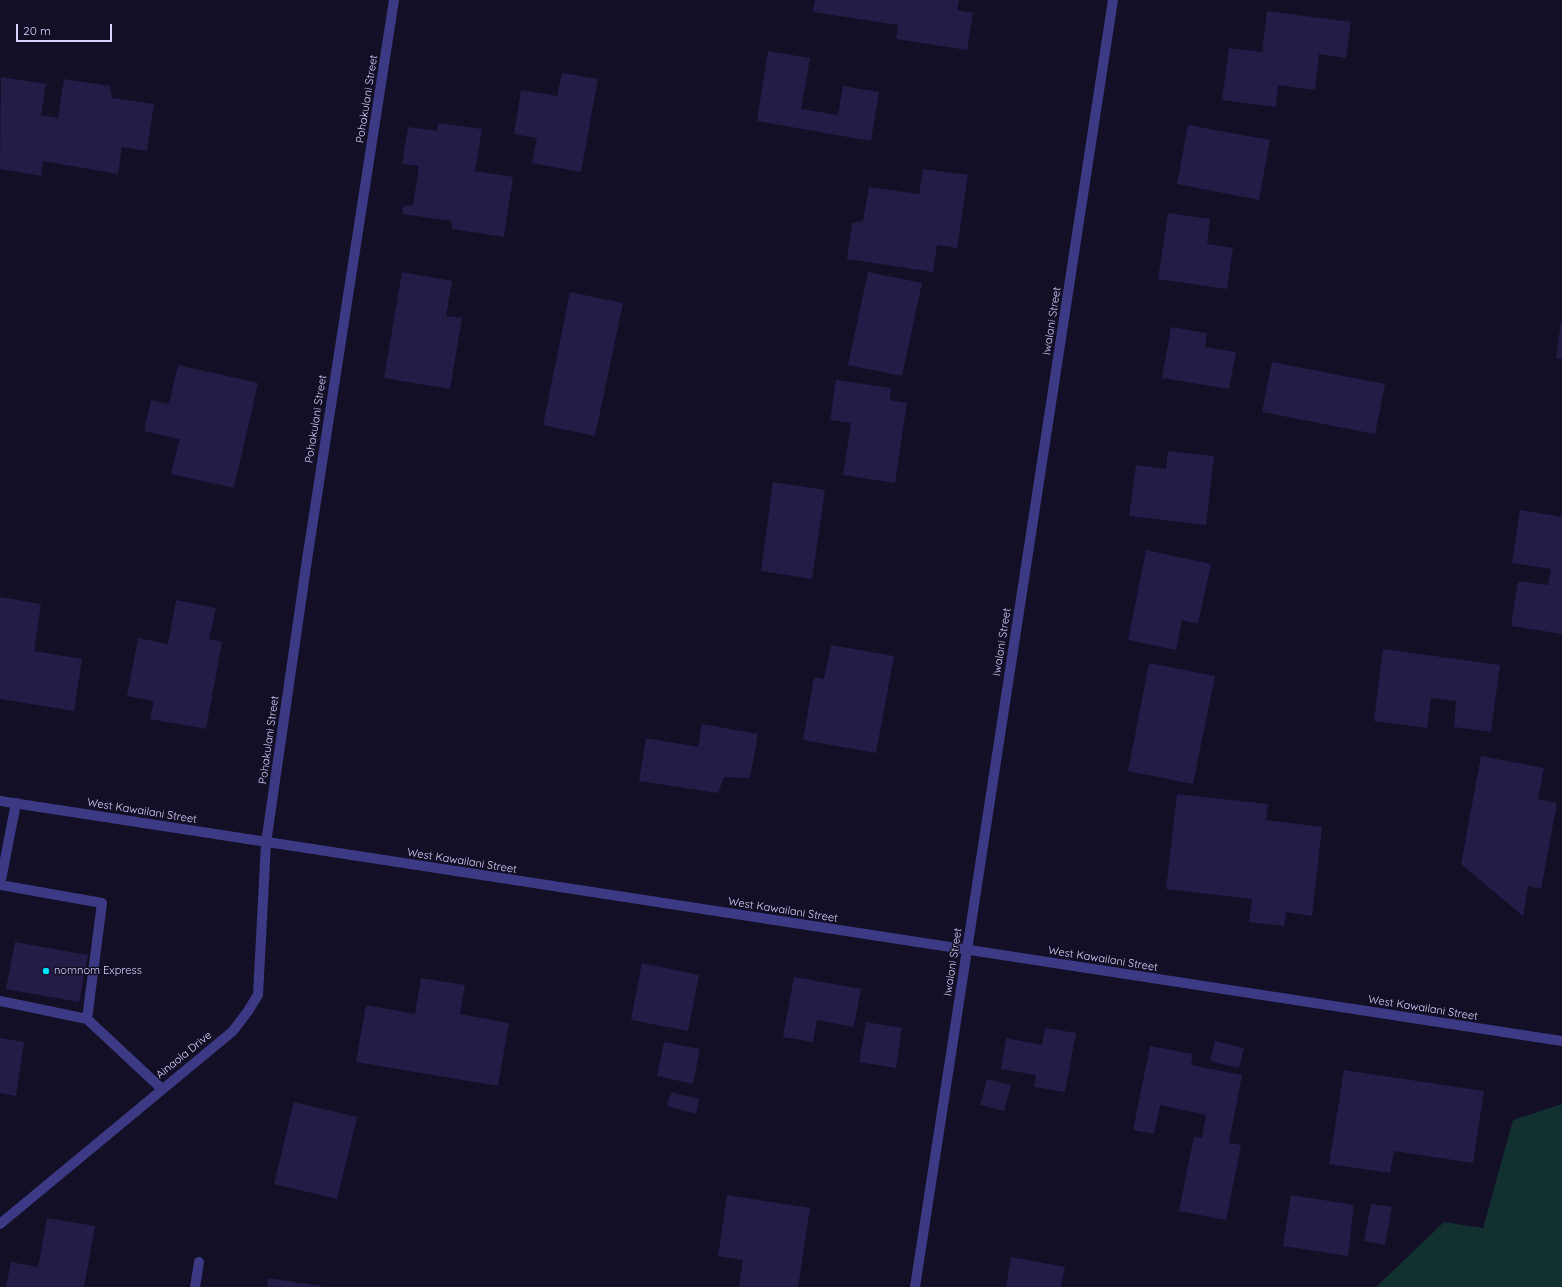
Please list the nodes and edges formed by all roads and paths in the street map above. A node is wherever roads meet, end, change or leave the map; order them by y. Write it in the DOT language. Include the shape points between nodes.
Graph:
graph roads {
  1 [pos="394,0"];
  2 [pos="1113,0"];
  3 [pos="0,801"];
  4 [pos="16,803"];
  5 [pos="266,843"];
  6 [pos="0,886"];
  7 [pos="967,950"];
  8 [pos="0,1001"];
  9 [pos="87,1019"];
  10 [pos="1562,1041"];
  11 [pos="162,1089"];
  12 [pos="0,1224"];
  13 [pos="199,1262"];
  14 [pos="195,1287"];
  15 [pos="915,1287"];
  1 -- 5 [label="street, Pohakulani Street" via="308,553"];
  2 -- 7 [label="street, Iwalani Street"];
  3 -- 4 [label="street, West Kawailani Street"];
  4 -- 5 [label="street, West Kawailani Street"];
  4 -- 6 [label="street"];
  5 -- 7 [label="street, West Kawailani Street"];
  5 -- 11 [label="street, Ainaola Drive" via="258,995 233,1031"];
  6 -- 9 [label="street" via="102,903"];
  7 -- 10 [label="street, West Kawailani Street"];
  7 -- 15 [label="street, Iwalani Street"];
  8 -- 9 [label="street"];
  9 -- 11 [label="street"];
  11 -- 12 [label="street, Ainaola Drive"];
  13 -- 14 [label="street"];
}
